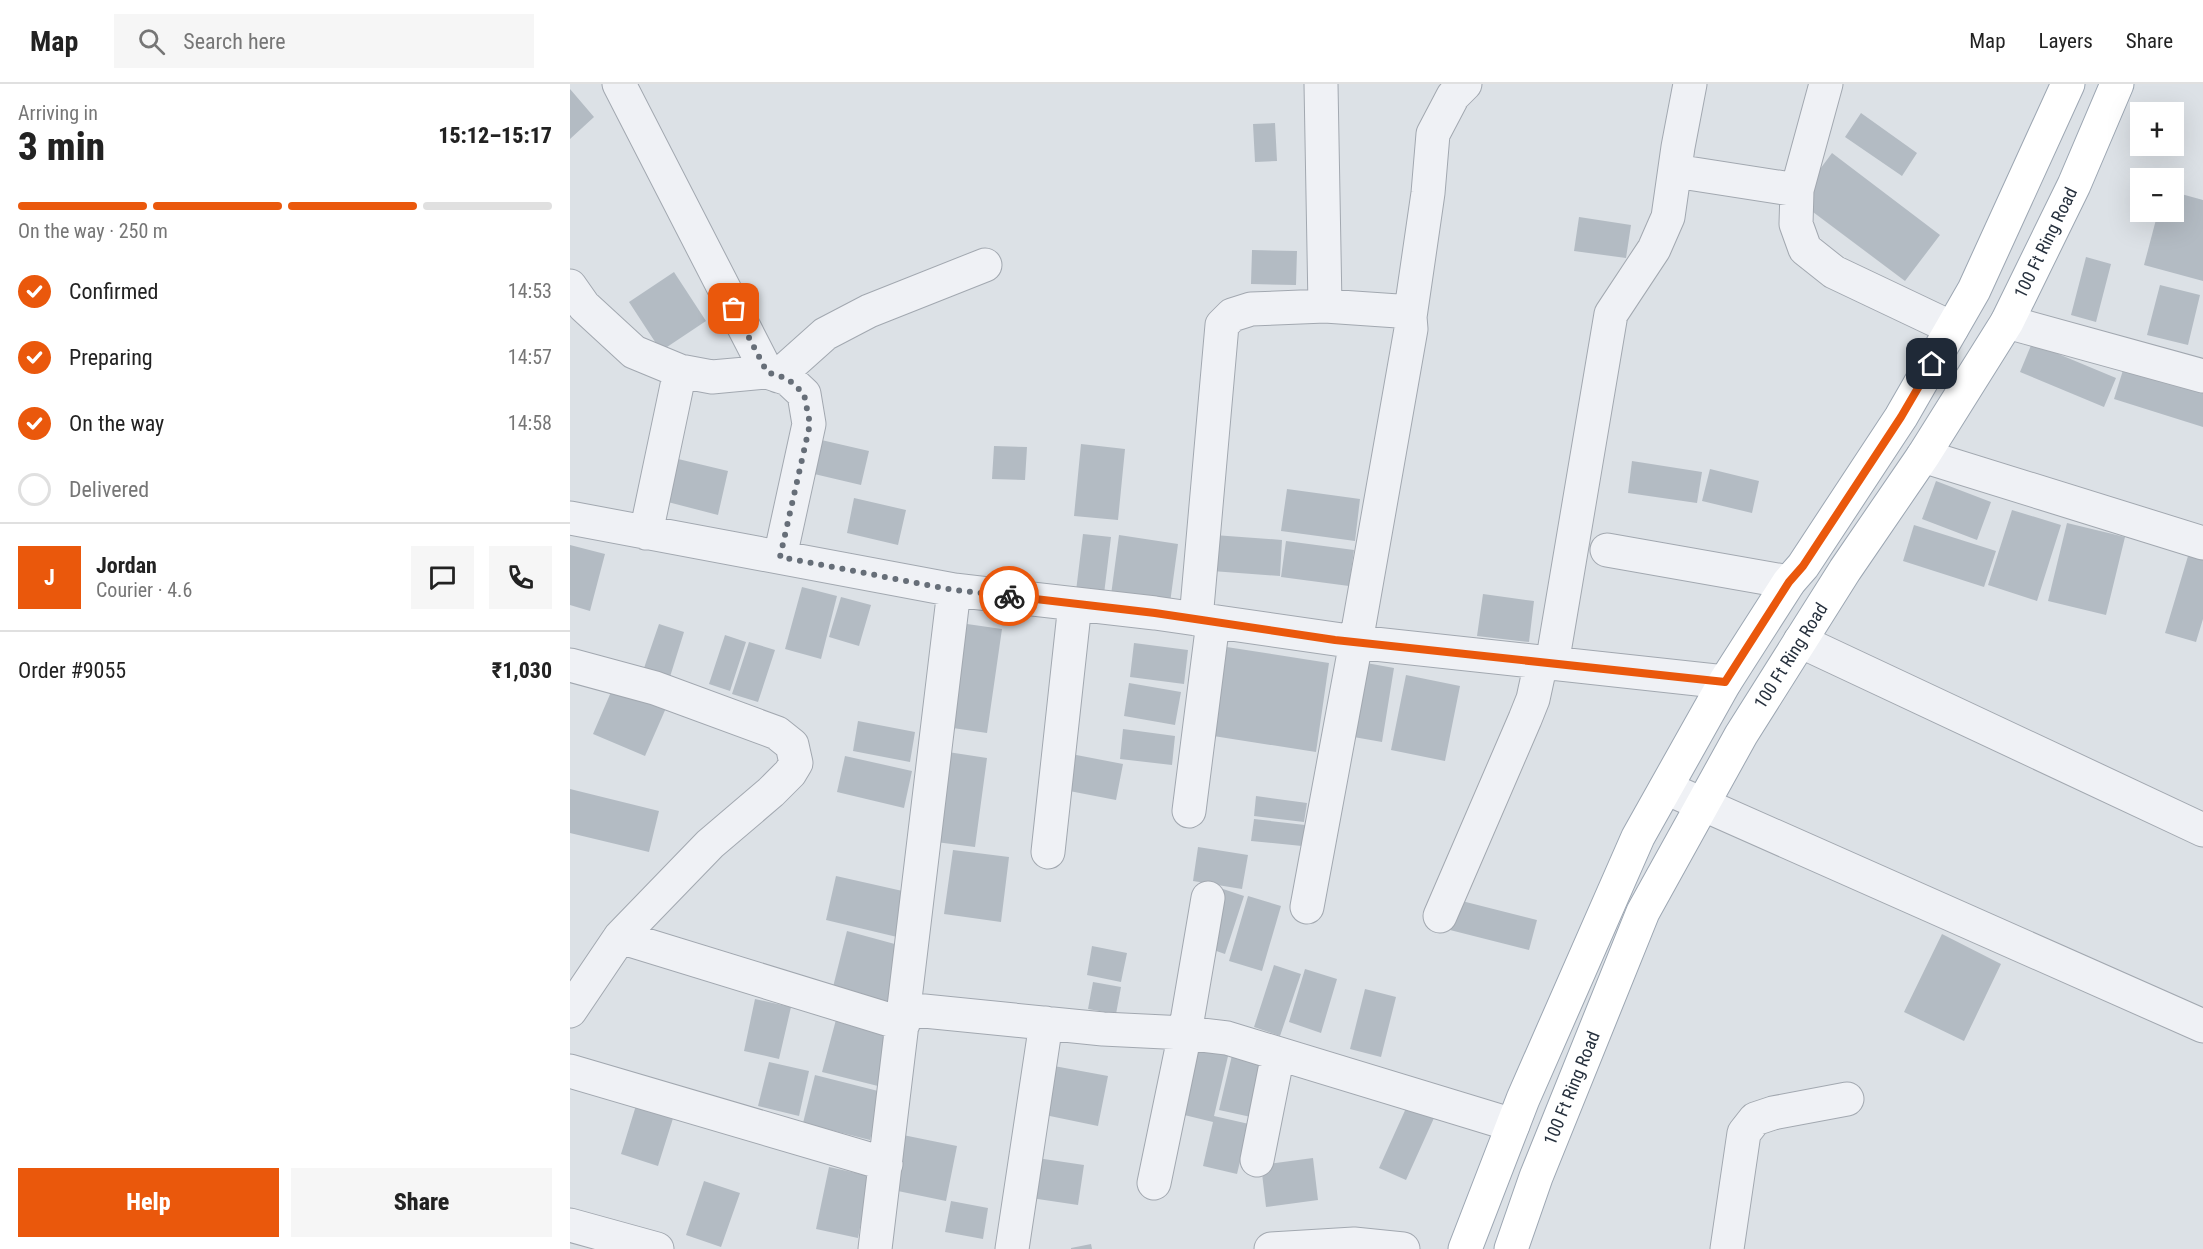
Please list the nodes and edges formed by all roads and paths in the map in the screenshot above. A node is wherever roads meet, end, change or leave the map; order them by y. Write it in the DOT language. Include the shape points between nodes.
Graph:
graph roads {
  1 [pos="619,84"];
  2 [pos="1321,84"];
  3 [pos="1464,84"];
  4 [pos="1690,84"];
  5 [pos="1826,84"];
  6 [pos="2068,84"];
  7 [pos="2117,84"];
  8 [pos="1674,171"];
  9 [pos="1797,190"];
  10 [pos="985,265"];
  11 [pos="570,286"];
  12 [pos="1325,306"];
  13 [pos="1410,316"];
  14 [pos="2007,322"];
  15 [pos="1952,328"];
  16 [pos="680,371"];
  17 [pos="772,374"];
  18 [pos="2203,376"];
  19 [pos="1923,456"];
  20 [pos="570,518"];
  21 [pos="646,533"];
  22 [pos="2203,543"];
  23 [pos="1607,550"];
  24 [pos="780,557"];
  25 [pos="1789,582"];
  26 [pos="954,590"];
  27 [pos="1075,604"];
  28 [pos="1205,620"];
  29 [pos="1800,641"];
  30 [pos="1356,642"];
  31 [pos="1547,663"];
  32 [pos="570,665"];
  33 [pos="1725,682"];
  34 [pos="1666,788"];
  35 [pos="1702,805"];
  36 [pos="1189,811"];
  37 [pos="2203,830"];
  38 [pos="1048,852"];
  39 [pos="1208,898"];
  40 [pos="1306,907"];
  41 [pos="1440,916"];
  42 [pos="620,937"];
  43 [pos="570,1011"];
  44 [pos="903,1016"];
  45 [pos="1046,1023"];
  46 [pos="2203,1026"];
  47 [pos="1185,1033"];
  48 [pos="1278,1054"];
  49 [pos="570,1071"];
  50 [pos="1848,1100"];
  51 [pos="1513,1125"];
  52 [pos="1257,1160"];
  53 [pos="886,1164"];
  54 [pos="1154,1183"];
  55 [pos="570,1225"];
  56 [pos="1515,1248"];
  57 [pos="657,1249"];
  58 [pos="875,1249"];
  59 [pos="1012,1249"];
  60 [pos="1271,1249"];
  61 [pos="1403,1249"];
  62 [pos="1465,1249"];
  63 [pos="1727,1249"];
  1 -- 17 [label="street"];
  2 -- 12 [label="street"];
  3 -- 13 [label="street" via="1453,96 1433,134"];
  4 -- 8 [label="street"];
  5 -- 9 [label="street"];
  6 -- 15 [label="main road"];
  7 -- 14 [label="main road, 100 Ft Ring Road" via="2074,185"];
  8 -- 9 [label="street"];
  8 -- 31 [label="street" via="1668,217 1654,249 1611,314"];
  9 -- 15 [label="street" via="1796,224 1805,249 1834,272"];
  10 -- 17 [label="street" via="869,311 825,334"];
  11 -- 16 [label="street" via="584,306 634,352"];
  12 -- 13 [label="street" via="1398,311"];
  12 -- 28 [label="street" via="1251,309 1233,315 1222,325"];
  13 -- 30 [label="street" via="1411,329"];
  14 -- 18 [label="street"];
  14 -- 19 [label="main road, 100 Ft Ring Road"];
  15 -- 25 [label="main road" via="1901,417"];
  16 -- 17 [label="street" via="712,377"];
  16 -- 21 [label="street"];
  17 -- 24 [label="street" via="788,379 804,394 810,424"];
  19 -- 22 [label="street"];
  19 -- 29 [label="main road, 100 Ft Ring Road"];
  20 -- 21 [label="street"];
  21 -- 24 [label="street"];
  23 -- 25 [label="street"];
  24 -- 26 [label="street"];
  25 -- 33 [label="main road"];
  26 -- 27 [label="street"];
  26 -- 44 [label="street"];
  27 -- 28 [label="street"];
  27 -- 38 [label="street"];
  28 -- 30 [label="street"];
  28 -- 36 [label="street"];
  29 -- 35 [label="main road, 100 Ft Ring Road"];
  29 -- 37 [label="street"];
  30 -- 31 [label="street"];
  30 -- 40 [label="street"];
  31 -- 33 [label="street"];
  31 -- 41 [label="street"];
  32 -- 42 [label="street" via="655,688 777,733 792,745 796,763 771,792 710,844"];
  33 -- 34 [label="main road"];
  34 -- 35 [label="street"];
  34 -- 51 [label="main road" via="1638,837"];
  35 -- 46 [label="street"];
  35 -- 56 [label="main road, 100 Ft Ring Road" via="1642,912 1536,1177"];
  39 -- 47 [label="street"];
  42 -- 43 [label="street"];
  42 -- 44 [label="street"];
  44 -- 45 [label="street"];
  44 -- 53 [label="street"];
  45 -- 47 [label="street"];
  45 -- 59 [label="street"];
  47 -- 48 [label="street" via="1227,1038"];
  47 -- 54 [label="street"];
  48 -- 51 [label="street"];
  48 -- 52 [label="street"];
  49 -- 53 [label="street"];
  50 -- 63 [label="street" via="1755,1119 1744,1133"];
  51 -- 62 [label="main road"];
  53 -- 58 [label="street"];
  55 -- 57 [label="street"];
  60 -- 61 [label="street" via="1354,1244"];
}
